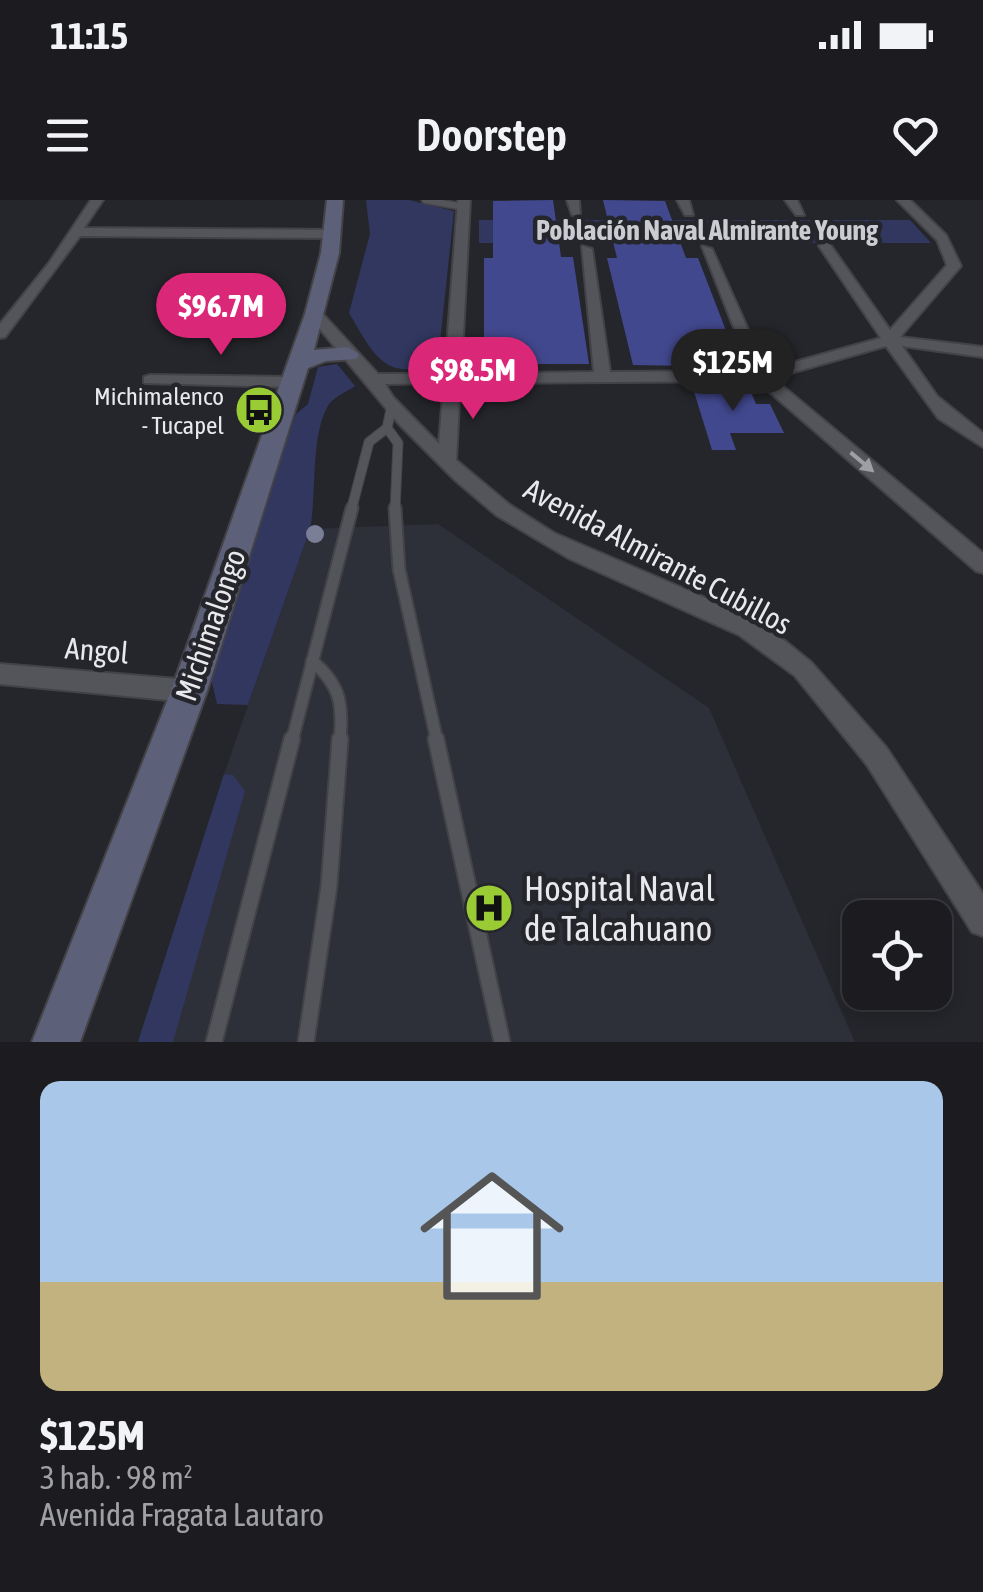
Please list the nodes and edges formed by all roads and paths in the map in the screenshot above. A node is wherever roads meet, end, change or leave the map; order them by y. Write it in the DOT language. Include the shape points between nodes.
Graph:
graph roads {
  1 [pos="97,200"];
  2 [pos="334,200"];
  3 [pos="424,200"];
  4 [pos="683,200"];
  5 [pos="791,200"];
  6 [pos="904,200"];
  7 [pos="464,204"];
  8 [pos="689,213"];
  9 [pos="800,213"];
  10 [pos="77,232"];
  11 [pos="333,234"];
  12 [pos="824,246"];
  13 [pos="586,249"];
  14 [pos="706,249"];
  15 [pos="315,314"];
  16 [pos="0,334"];
  17 [pos="889,340"];
  18 [pos="983,352"];
  19 [pos="348,354"];
  20 [pos="294,374"];
  21 [pos="761,376"];
  22 [pos="603,377"];
  23 [pos="374,379"];
  24 [pos="452,379"];
  25 [pos="150,380"];
  26 [pos="390,417"];
  27 [pos="983,441"];
  28 [pos="447,462"];
  29 [pos="983,565"];
  30 [pos="312,661"];
  31 [pos="0,674"];
  32 [pos="189,691"];
  33 [pos="983,921"];
  34 [pos="56,1042"];
  35 [pos="214,1042"];
  36 [pos="306,1042"];
  37 [pos="502,1042"];
  1 -- 10 [label="street"];
  2 -- 11 [label="main road, Michimalongo"];
  3 -- 7 [label="lane"];
  4 -- 8 [label="street"];
  5 -- 9 [label="street"];
  6 -- 17 [label="street" via="942,239 954,266"];
  7 -- 24 [label="street"];
  10 -- 11 [label="street"];
  10 -- 16 [label="street"];
  11 -- 15 [label="main road, Michimalongo"];
  12 -- 17 [label="street"];
  13 -- 22 [label="street"];
  14 -- 21 [label="street"];
  15 -- 19 [label="street, Avenida Almirante Cubillos"];
  15 -- 20 [label="main road, Michimalongo"];
  17 -- 18 [label="street"];
  17 -- 21 [label="street"];
  17 -- 27 [label="street" via="944,414"];
  19 -- 20 [label="main road" via="323,354"];
  19 -- 23 [label="street, Avenida Almirante Cubillos"];
  20 -- 25 [label="street"];
  20 -- 32 [label="main road, Michimalongo"];
  21 -- 22 [label="street"];
  21 -- 29 [label="street, one-way"];
  22 -- 24 [label="street"];
  23 -- 24 [label="street"];
  23 -- 26 [label="street, Avenida Almirante Cubillos"];
  24 -- 28 [label="street"];
  26 -- 28 [label="street, Avenida Almirante Cubillos"];
  26 -- 30 [label="lane" via="368,442"];
  26 -- 37 [label="lane" via="398,443 399,569"];
  28 -- 33 [label="street, Avenida Almirante Cubillos" via="528,527 704,608 802,667 872,754"];
  30 -- 35 [label="lane"];
  30 -- 36 [label="lane" via="333,678 342,716 329,886"];
  31 -- 32 [label="street, Angol"];
  32 -- 34 [label="main road, Michimalongo"];
}
